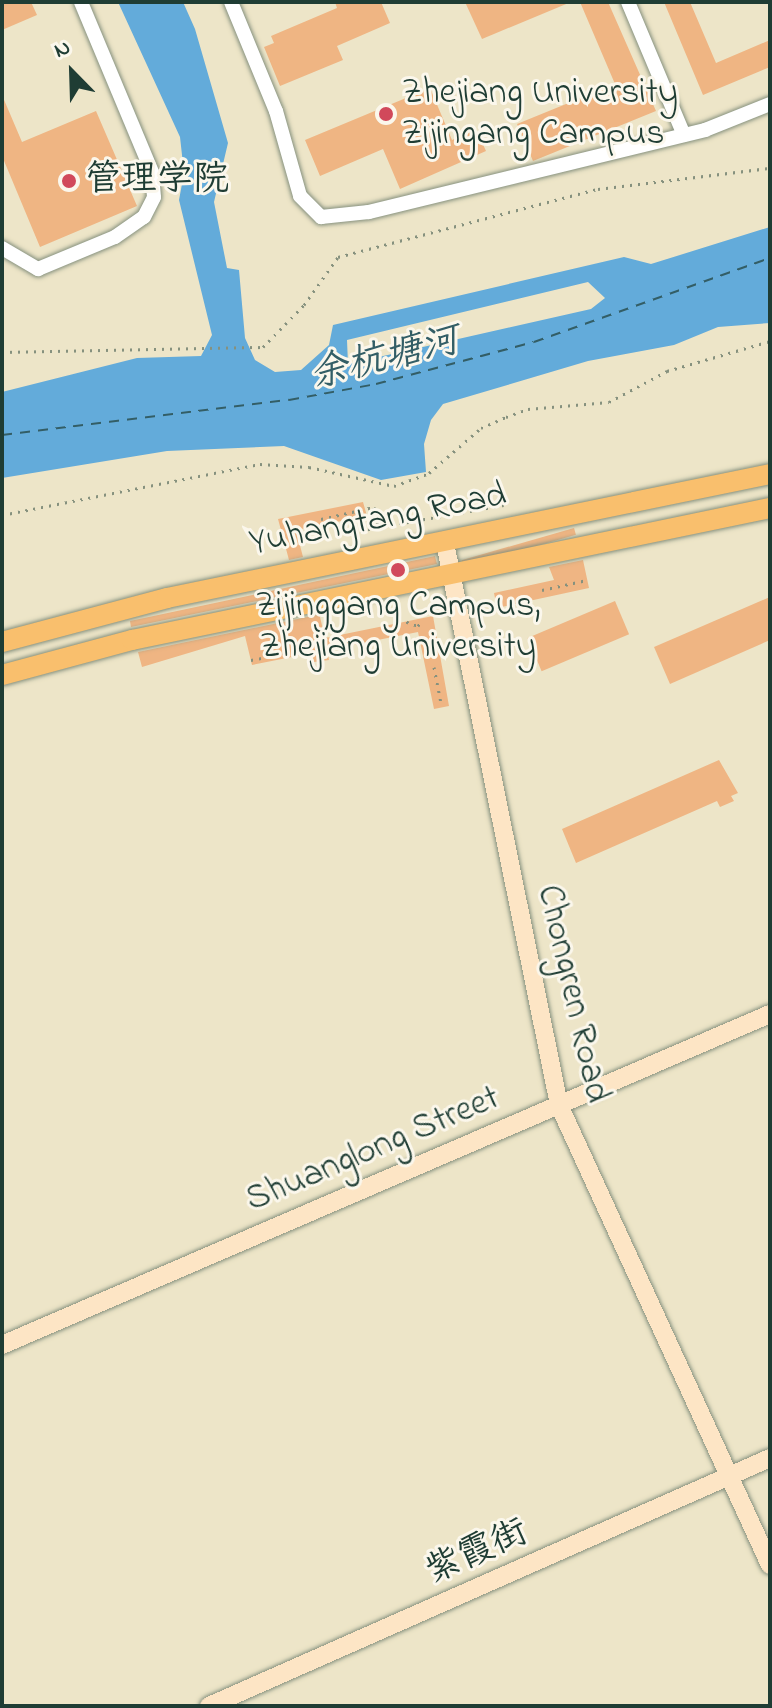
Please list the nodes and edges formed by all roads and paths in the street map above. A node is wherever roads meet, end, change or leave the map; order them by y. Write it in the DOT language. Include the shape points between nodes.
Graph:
graph roads {
  1 [pos="81,2"];
  2 [pos="231,2"];
  3 [pos="628,2"];
  4 [pos="770,104"];
  5 [pos="684,135"];
  6 [pos="770,168"];
  7 [pos="2,248"];
  8 [pos="770,341"];
  9 [pos="2,352"];
  10 [pos="770,474"];
  11 [pos="504,505"];
  12 [pos="770,508"];
  13 [pos="2,515"];
  14 [pos="321,519"];
  15 [pos="379,528"];
  16 [pos="352,532"];
  17 [pos="445,543"];
  18 [pos="452,574"];
  19 [pos="587,580"];
  20 [pos="542,590"];
  21 [pos="398,614"];
  22 [pos="422,620"];
  23 [pos="2,642"];
  24 [pos="282,654"];
  25 [pos="251,660"];
  26 [pos="434,667"];
  27 [pos="2,675"];
  28 [pos="441,704"];
  29 [pos="770,1014"];
  30 [pos="559,1105"];
  31 [pos="2,1345"];
  32 [pos="770,1458"];
  33 [pos="731,1475"];
  34 [pos="770,1565"];
  35 [pos="209,1706"];
  1 -- 7 [label="street" via="152,172 154,197 144,217 115,237 38,269"];
  2 -- 5 [label="street" via="276,111 300,196 321,217 369,212"];
  3 -- 5 [label="street"];
  4 -- 5 [label="street"];
  6 -- 9 [label="path" via="598,189 338,257 304,305 263,347"];
  8 -- 13 [label="path" via="667,371 609,402 528,409 506,417 481,428 429,473 394,486 309,467 260,464"];
  10 -- 17 [label="main road, Yuhangtang Road"];
  11 -- 15 [label="path"];
  12 -- 18 [label="main road, Yuhangtang Road"];
  14 -- 15 [label="path" via="374,507"];
  15 -- 16 [label="path"];
  17 -- 18 [label="street, Chongren Road"];
  17 -- 23 [label="main road, Yuhangtang Road" via="182,594"];
  18 -- 27 [label="main road, Yuhangtang Road" via="132,640"];
  18 -- 30 [label="street, Chongren Road"];
  19 -- 20 [label="path"];
  21 -- 22 [label="path" via="418,626"];
  24 -- 25 [label="path"];
  26 -- 28 [label="path"];
  29 -- 30 [label="street, Shuanglong Street"];
  30 -- 31 [label="street, Shuanglong Street"];
  30 -- 33 [label="street, Chongren Road"];
  32 -- 33 [label="street, 紫霞街"];
  33 -- 34 [label="street, Chongren Road"];
  33 -- 35 [label="street, 紫霞街"];
}
